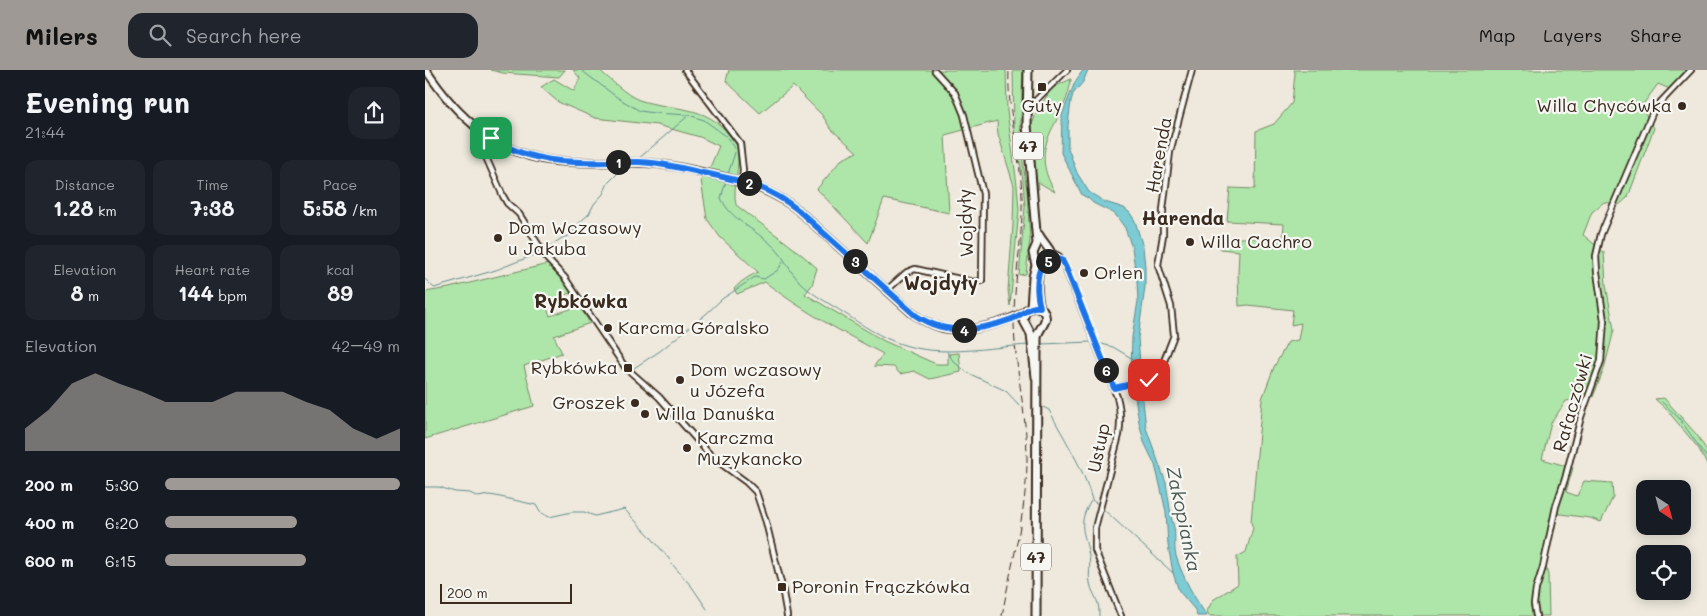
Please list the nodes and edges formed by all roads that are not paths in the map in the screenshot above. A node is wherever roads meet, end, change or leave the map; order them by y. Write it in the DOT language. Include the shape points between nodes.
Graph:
graph roads {
  1 [pos="426,70"];
  2 [pos="685,70"];
  3 [pos="1029,70"];
  4 [pos="1067,70"];
  5 [pos="1192,70"];
  6 [pos="1691,70"];
  7 [pos="935,71"];
  8 [pos="1027,104"];
  9 [pos="482,132"];
  10 [pos="738,180"];
  11 [pos="1037,230"];
  12 [pos="1045,246"];
  13 [pos="1036,247"];
  14 [pos="1051,252"];
  15 [pos="1035,260"];
  16 [pos="1062,260"];
  17 [pos="1046,262"];
  18 [pos="887,290"];
  19 [pos="1040,307"];
  20 [pos="1029,309"];
  21 [pos="1014,318"];
  22 [pos="1023,321"];
  23 [pos="1029,328"];
  24 [pos="1041,328"];
  25 [pos="1034,345"];
  26 [pos="1114,388"];
  27 [pos="787,616"];
  28 [pos="1036,616"];
  29 [pos="1121,616"];
  30 [pos="1536,616"];
  1 -- 9 [label="street" via="449,103"];
  2 -- 10 [label="street" via="739,140 743,170"];
  3 -- 8 [label="main road, 47"];
  4 -- 8 [label="street" via="1034,102"];
  5 -- 26 [label="street, Harenda" via="1170,152 1157,265 1170,304 1174,335 1153,378"];
  6 -- 30 [label="street, Rafaczówki" via="1653,109 1601,234 1596,256 1605,320 1601,361 1555,506 1536,589"];
  7 -- 18 [label="street, Wojdyły" via="955,93 964,116 983,194 982,281 973,282 915,269"];
  8 -- 11 [label="main road, 47"];
  9 -- 10 [label="street" via="516,151 545,160 650,163"];
  9 -- 27 [label="street" via="478,139 507,203 519,214 548,260 565,278 625,368 659,397 712,457 755,492 767,522"];
  10 -- 18 [label="street" via="765,189 786,201"];
  11 -- 12 [label="main road, 47"];
  11 -- 13 [label="main road, 47"];
  12 -- 13 [label="main road"];
  12 -- 14 [label="main road, 47"];
  13 -- 15 [label="main road, 47"];
  14 -- 16 [label="street"];
  14 -- 17 [label="main road, 47"];
  15 -- 17 [label="main road"];
  15 -- 20 [label="main road, 47"];
  16 -- 17 [label="street"];
  16 -- 26 [label="street, Ustup"];
  17 -- 19 [label="main road, 47" via="1038,276"];
  18 -- 21 [label="street" via="918,317 941,328 972,330"];
  19 -- 20 [label="main road"];
  19 -- 24 [label="main road, 47" via="1046,318"];
  20 -- 21 [label="street"];
  20 -- 22 [label="main road, 47"];
  21 -- 22 [label="street"];
  22 -- 23 [label="main road, 47"];
  23 -- 24 [label="main road"];
  23 -- 25 [label="main road, 47"];
  24 -- 25 [label="main road, 47"];
  25 -- 28 [label="main road, 47"];
  26 -- 29 [label="street, Ustup" via="1121,409 1121,422 1094,542"];
}
